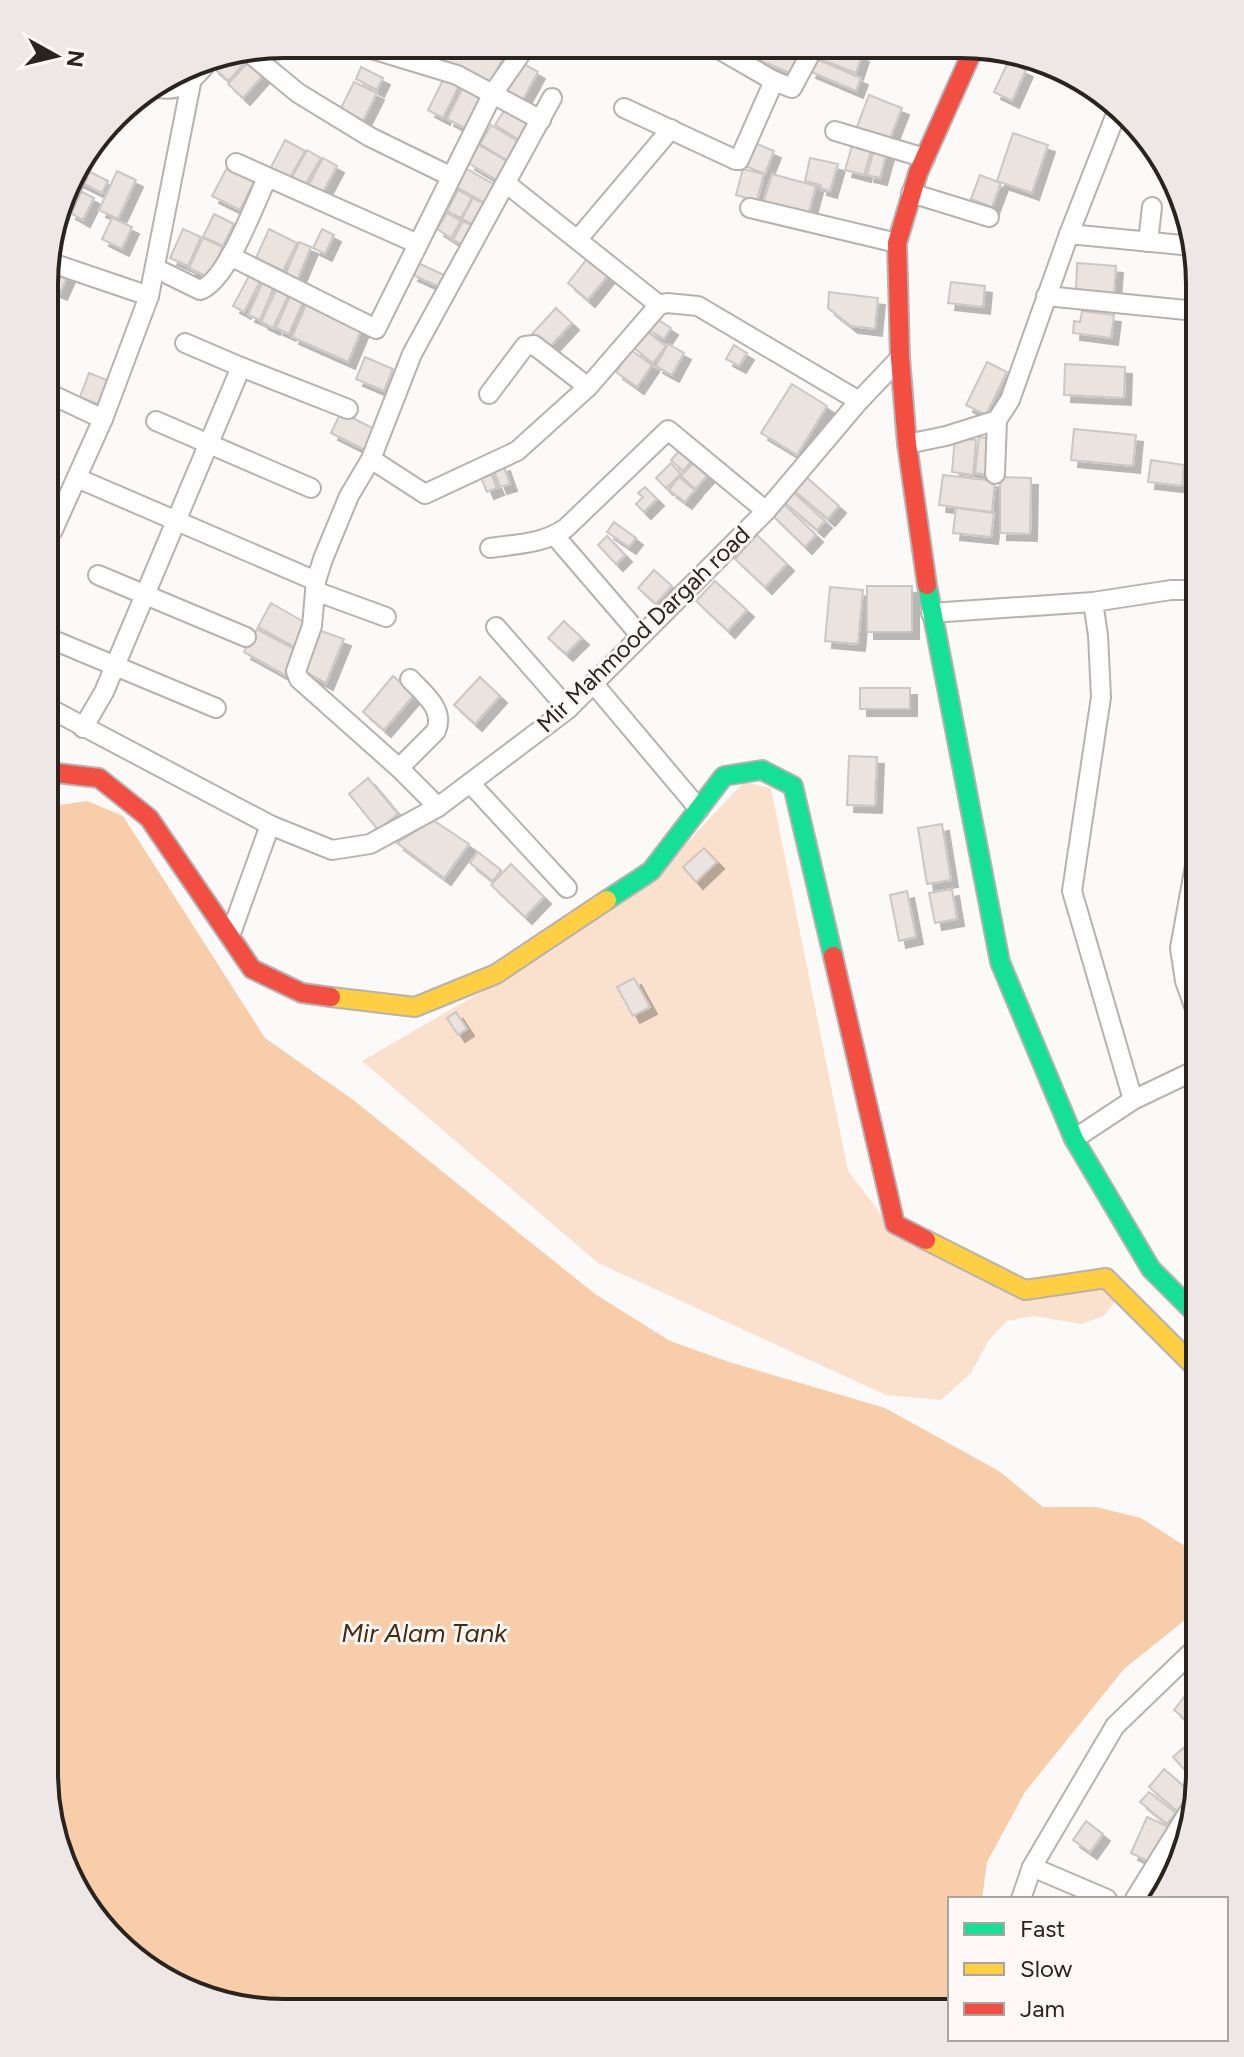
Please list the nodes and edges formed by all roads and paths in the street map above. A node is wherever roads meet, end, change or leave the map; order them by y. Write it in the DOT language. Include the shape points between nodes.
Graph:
graph roads {
  1 [pos="401,58"];
  2 [pos="518,58"];
  3 [pos="737,58"];
  4 [pos="809,58"];
  5 [pos="969,59"];
  6 [pos="258,60"];
  7 [pos="185,81"];
  8 [pos="774,81"];
  9 [pos="492,95"];
  10 [pos="552,98"];
  11 [pos="624,108"];
  12 [pos="1114,119"];
  13 [pos="541,120"];
  14 [pos="671,129"];
  15 [pos="835,131"];
  16 [pos="925,158"];
  17 [pos="236,163"];
  18 [pos="450,176"];
  19 [pos="267,178"];
  20 [pos="507,184"];
  21 [pos="911,193"];
  22 [pos="1152,207"];
  23 [pos="750,208"];
  24 [pos="989,217"];
  25 [pos="1069,234"];
  26 [pos="578,239"];
  27 [pos="1148,242"];
  28 [pos="897,243"];
  29 [pos="418,244"];
  30 [pos="1183,245"];
  31 [pos="230,256"];
  32 [pos="59,265"];
  33 [pos="155,268"];
  34 [pos="149,296"];
  35 [pos="1046,296"];
  36 [pos="659,305"];
  37 [pos="1186,310"];
  38 [pos="185,343"];
  39 [pos="900,358"];
  40 [pos="241,367"];
  41 [pos="588,387"];
  42 [pos="489,394"];
  43 [pos="58,398"];
  44 [pos="859,401"];
  45 [pos="348,409"];
  46 [pos="103,419"];
  47 [pos="997,420"];
  48 [pos="156,421"];
  49 [pos="210,444"];
  50 [pos="907,444"];
  51 [pos="371,459"];
  52 [pos="995,474"];
  53 [pos="77,478"];
  54 [pos="311,488"];
  55 [pos="766,511"];
  56 [pos="58,513"];
  57 [pos="178,521"];
  58 [pos="555,536"];
  59 [pos="490,548"];
  60 [pos="98,575"];
  61 [pos="315,586"];
  62 [pos="1186,590"];
  63 [pos="144,595"];
  64 [pos="1093,602"];
  65 [pos="931,613"];
  66 [pos="386,617"];
  67 [pos="496,627"];
  68 [pos="640,635"];
  69 [pos="246,637"];
  70 [pos="58,642"];
  71 [pos="115,666"];
  72 [pos="410,679"];
  73 [pos="593,683"];
  74 [pos="216,708"];
  75 [pos="568,709"];
  76 [pos="58,714"];
  77 [pos="83,728"];
  78 [pos="399,768"];
  79 [pos="58,773"];
  80 [pos="470,783"];
  81 [pos="438,807"];
  82 [pos="699,809"];
  83 [pos="270,825"];
  84 [pos="567,888"];
  85 [pos="1186,916"];
  86 [pos="230,936"];
  87 [pos="1186,963"];
  88 [pos="1186,1075"];
  89 [pos="1133,1100"];
  90 [pos="1074,1139"];
  91 [pos="1186,1304"];
  92 [pos="1186,1358"];
  93 [pos="1186,1658"];
  94 [pos="1168,1861"];
  95 [pos="1032,1867"];
  96 [pos="1022,1897"];
  97 [pos="1102,1897"];
  98 [pos="1137,1897"];
  1 -- 9 [label="street" via="457,75"];
  2 -- 9 [label="street"];
  3 -- 8 [label="street"];
  4 -- 8 [label="street" via="795,86"];
  5 -- 16 [label="street"];
  6 -- 18 [label="street" via="298,93 370,137"];
  7 -- 33 [label="street"];
  8 -- 14 [label="street" via="739,160"];
  9 -- 13 [label="street"];
  9 -- 18 [label="street"];
  10 -- 13 [label="street"];
  11 -- 14 [label="street"];
  12 -- 25 [label="street"];
  13 -- 20 [label="street"];
  14 -- 26 [label="street"];
  15 -- 16 [label="street"];
  16 -- 21 [label="street"];
  17 -- 19 [label="street"];
  18 -- 29 [label="street"];
  19 -- 29 [label="street"];
  19 -- 31 [label="street"];
  20 -- 26 [label="street"];
  20 -- 51 [label="street" via="412,354"];
  21 -- 24 [label="street"];
  21 -- 28 [label="street"];
  22 -- 27 [label="street"];
  23 -- 28 [label="street"];
  25 -- 27 [label="street"];
  25 -- 35 [label="street"];
  26 -- 36 [label="street"];
  27 -- 30 [label="street"];
  28 -- 39 [label="street"];
  29 -- 31 [label="street" via="376,329"];
  31 -- 33 [label="street" via="213,283 200,290"];
  32 -- 34 [label="street"];
  33 -- 34 [label="street"];
  34 -- 46 [label="street"];
  35 -- 37 [label="street"];
  35 -- 47 [label="street" via="1010,400"];
  36 -- 41 [label="street"];
  36 -- 44 [label="street" via="698,306"];
  38 -- 40 [label="street"];
  39 -- 44 [label="street, Mir Mahmood Dargah road"];
  39 -- 50 [label="street"];
  40 -- 45 [label="street"];
  40 -- 49 [label="street"];
  41 -- 42 [label="street" via="534,345 525,346"];
  41 -- 51 [label="street" via="517,451 425,494"];
  43 -- 46 [label="street"];
  44 -- 55 [label="street, Mir Mahmood Dargah road"];
  46 -- 53 [label="street"];
  47 -- 50 [label="street"];
  47 -- 52 [label="street"];
  48 -- 49 [label="street"];
  49 -- 54 [label="street"];
  49 -- 57 [label="street"];
  50 -- 65 [label="street"];
  51 -- 61 [label="street" via="349,496"];
  53 -- 56 [label="street"];
  53 -- 57 [label="street"];
  55 -- 58 [label="street" via="668,430"];
  55 -- 68 [label="street, Mir Mahmood Dargah road"];
  57 -- 61 [label="street"];
  57 -- 63 [label="street"];
  58 -- 59 [label="street"];
  58 -- 68 [label="street"];
  60 -- 63 [label="street"];
  61 -- 66 [label="street"];
  61 -- 78 [label="street" via="312,626 297,662 299,679"];
  62 -- 64 [label="street"];
  63 -- 69 [label="street"];
  63 -- 71 [label="street"];
  64 -- 65 [label="street"];
  64 -- 89 [label="street" via="1101,697 1072,891"];
  65 -- 90 [label="street" via="1000,962"];
  67 -- 75 [label="street"];
  68 -- 73 [label="street, Mir Mahmood Dargah road"];
  70 -- 71 [label="street"];
  71 -- 74 [label="street"];
  71 -- 77 [label="street"];
  72 -- 78 [label="street" via="434,706 439,723"];
  73 -- 75 [label="street, Mir Mahmood Dargah road"];
  73 -- 82 [label="street"];
  75 -- 80 [label="street, Mir Mahmood Dargah road"];
  76 -- 77 [label="street, Mir Mahmood Dargah road"];
  77 -- 83 [label="street, Mir Mahmood Dargah road"];
  78 -- 81 [label="street"];
  79 -- 86 [label="street" via="99,778 149,818"];
  80 -- 81 [label="street, Mir Mahmood Dargah road"];
  80 -- 84 [label="street"];
  81 -- 83 [label="street, Mir Mahmood Dargah road" via="370,844 332,850"];
  82 -- 86 [label="street" via="651,871 496,974 415,1007 302,993 252,969"];
  82 -- 92 [label="street" via="724,776 762,770 793,786 895,1224 1025,1290 1106,1278"];
  83 -- 86 [label="street"];
  85 -- 87 [label="street" via="1180,948"];
  88 -- 89 [label="street"];
  89 -- 90 [label="street"];
  90 -- 91 [label="street" via="1151,1269"];
  93 -- 95 [label="street" via="1115,1726"];
  94 -- 98 [label="street"];
  95 -- 96 [label="street"];
  95 -- 97 [label="street"];
}
